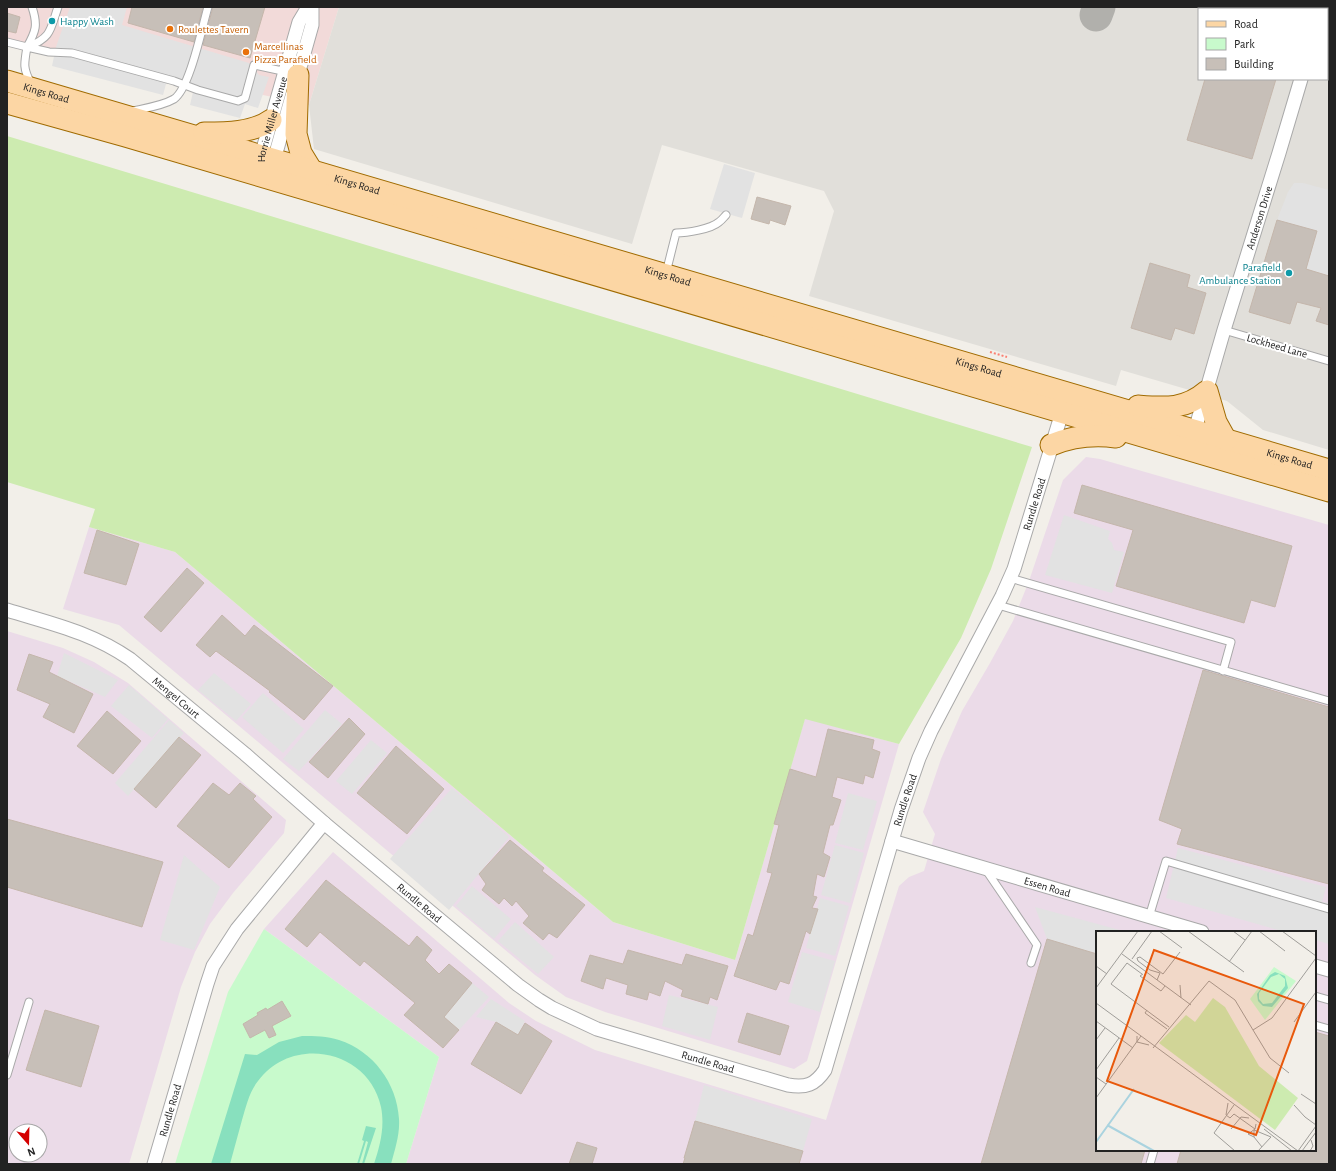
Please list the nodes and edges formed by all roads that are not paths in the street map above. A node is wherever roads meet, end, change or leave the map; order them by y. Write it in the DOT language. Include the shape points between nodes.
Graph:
graph roads {
  1 [pos="32,7"];
  2 [pos="58,7"];
  3 [pos="208,7"];
  4 [pos="308,7"];
  5 [pos="312,7"];
  6 [pos="7,42"];
  7 [pos="27,48"];
  8 [pos="291,74"];
  9 [pos="1301,80"];
  10 [pos="7,81"];
  11 [pos="184,85"];
  12 [pos="34,89"];
  13 [pos="7,103"];
  14 [pos="106,110"];
  15 [pos="271,120"];
  16 [pos="181,132"];
  17 [pos="267,158"];
  18 [pos="312,171"];
  19 [pos="262,177"];
  20 [pos="726,215"];
  21 [pos="666,275"];
  22 [pos="1224,330"];
  23 [pos="1329,361"];
  24 [pos="1207,391"];
  25 [pos="1068,393"];
  26 [pos="1101,403"];
  27 [pos="1061,413"];
  28 [pos="1226,440"];
  29 [pos="1185,441"];
  30 [pos="1051,445"];
  31 [pos="1329,470"];
  32 [pos="1329,490"];
  33 [pos="1010,578"];
  34 [pos="998,605"];
  35 [pos="7,610"];
  36 [pos="1223,671"];
  37 [pos="1329,701"];
  38 [pos="324,823"];
  39 [pos="892,841"];
  40 [pos="986,869"];
  41 [pos="1329,909"];
  42 [pos="1149,916"];
  43 [pos="1199,931"];
  44 [pos="1031,963"];
  45 [pos="1316,966"];
  46 [pos="1329,970"];
  47 [pos="1316,996"];
  48 [pos="1329,1000"];
  49 [pos="29,1002"];
  50 [pos="1316,1025"];
  51 [pos="1329,1029"];
  52 [pos="7,1075"];
  53 [pos="1154,1151"];
  54 [pos="154,1164"];
  55 [pos="1150,1164"];
  1 -- 7 [label="lane" via="35,33"];
  2 -- 7 [label="lane" via="48,34 41,42"];
  3 -- 11 [label="lane"];
  4 -- 8 [label="street, Horrie Miller Avenue" via="299,22"];
  5 -- 8 [label="street, Horrie Miller Avenue" via="312,25"];
  6 -- 7 [label="lane"];
  7 -- 11 [label="lane" via="72,53"];
  7 -- 12 [label="lane" via="24,64"];
  8 -- 11 [label="lane" via="254,65 245,98 238,101"];
  8 -- 15 [label="street, Horrie Miller Avenue"];
  8 -- 17 [label="street, Horrie Miller Avenue"];
  8 -- 18 [label="main road" via="296,134 301,153"];
  9 -- 22 [label="street, Anderson Drive"];
  10 -- 12 [label="main road, Kings Road"];
  11 -- 14 [label="lane" via="175,98 166,103 132,111"];
  12 -- 14 [label="main road, Kings Road"];
  13 -- 19 [label="main road, Kings Road"];
  14 -- 16 [label="main road, Kings Road"];
  15 -- 16 [label="main road" via="250,130"];
  15 -- 17 [label="street, Horrie Miller Avenue"];
  16 -- 17 [label="main road, Kings Road"];
  17 -- 18 [label="main road, Kings Road"];
  17 -- 19 [label="street, Horrie Miller Avenue"];
  18 -- 21 [label="main road, Kings Road"];
  19 -- 27 [label="main road, Kings Road"];
  20 -- 21 [label="lane" via="711,226 676,233"];
  21 -- 25 [label="main road, Kings Road"];
  22 -- 23 [label="lane, Lockheed Lane"];
  22 -- 24 [label="street, Anderson Drive"];
  24 -- 26 [label="main road" via="1180,406"];
  24 -- 28 [label="main road" via="1216,422"];
  24 -- 29 [label="street, Anderson Drive"];
  25 -- 26 [label="main road, Kings Road"];
  25 -- 27 [label="street, Rundle Road"];
  26 -- 29 [label="main road, Kings Road"];
  27 -- 29 [label="main road, Kings Road"];
  27 -- 30 [label="street, Rundle Road"];
  28 -- 29 [label="main road, Kings Road"];
  28 -- 31 [label="main road, Kings Road"];
  29 -- 30 [label="main road" via="1101,435 1074,438"];
  29 -- 32 [label="main road, Kings Road"];
  30 -- 33 [label="street, Rundle Road"];
  33 -- 34 [label="street, Rundle Road"];
  33 -- 36 [label="lane" via="1231,642"];
  34 -- 36 [label="lane"];
  34 -- 39 [label="street, Rundle Road" via="931,731 919,758"];
  35 -- 38 [label="street, Mengel Court" via="78,632 114,648 245,754"];
  36 -- 37 [label="lane"];
  38 -- 39 [label="street, Rundle Road" via="518,985 552,1008 597,1029 800,1086 814,1082 825,1070"];
  38 -- 54 [label="street, Rundle Road" via="237,929 213,966"];
  39 -- 40 [label="street, Essen Road"];
  40 -- 42 [label="street, Essen Road"];
  40 -- 44 [label="lane" via="1037,945"];
  41 -- 42 [label="lane" via="1166,861"];
  42 -- 43 [label="street, Essen Road"];
  45 -- 46 [label="street"];
  47 -- 48 [label="lane"];
  49 -- 52 [label="lane"];
  50 -- 51 [label="lane"];
  53 -- 55 [label="lane"];
}
